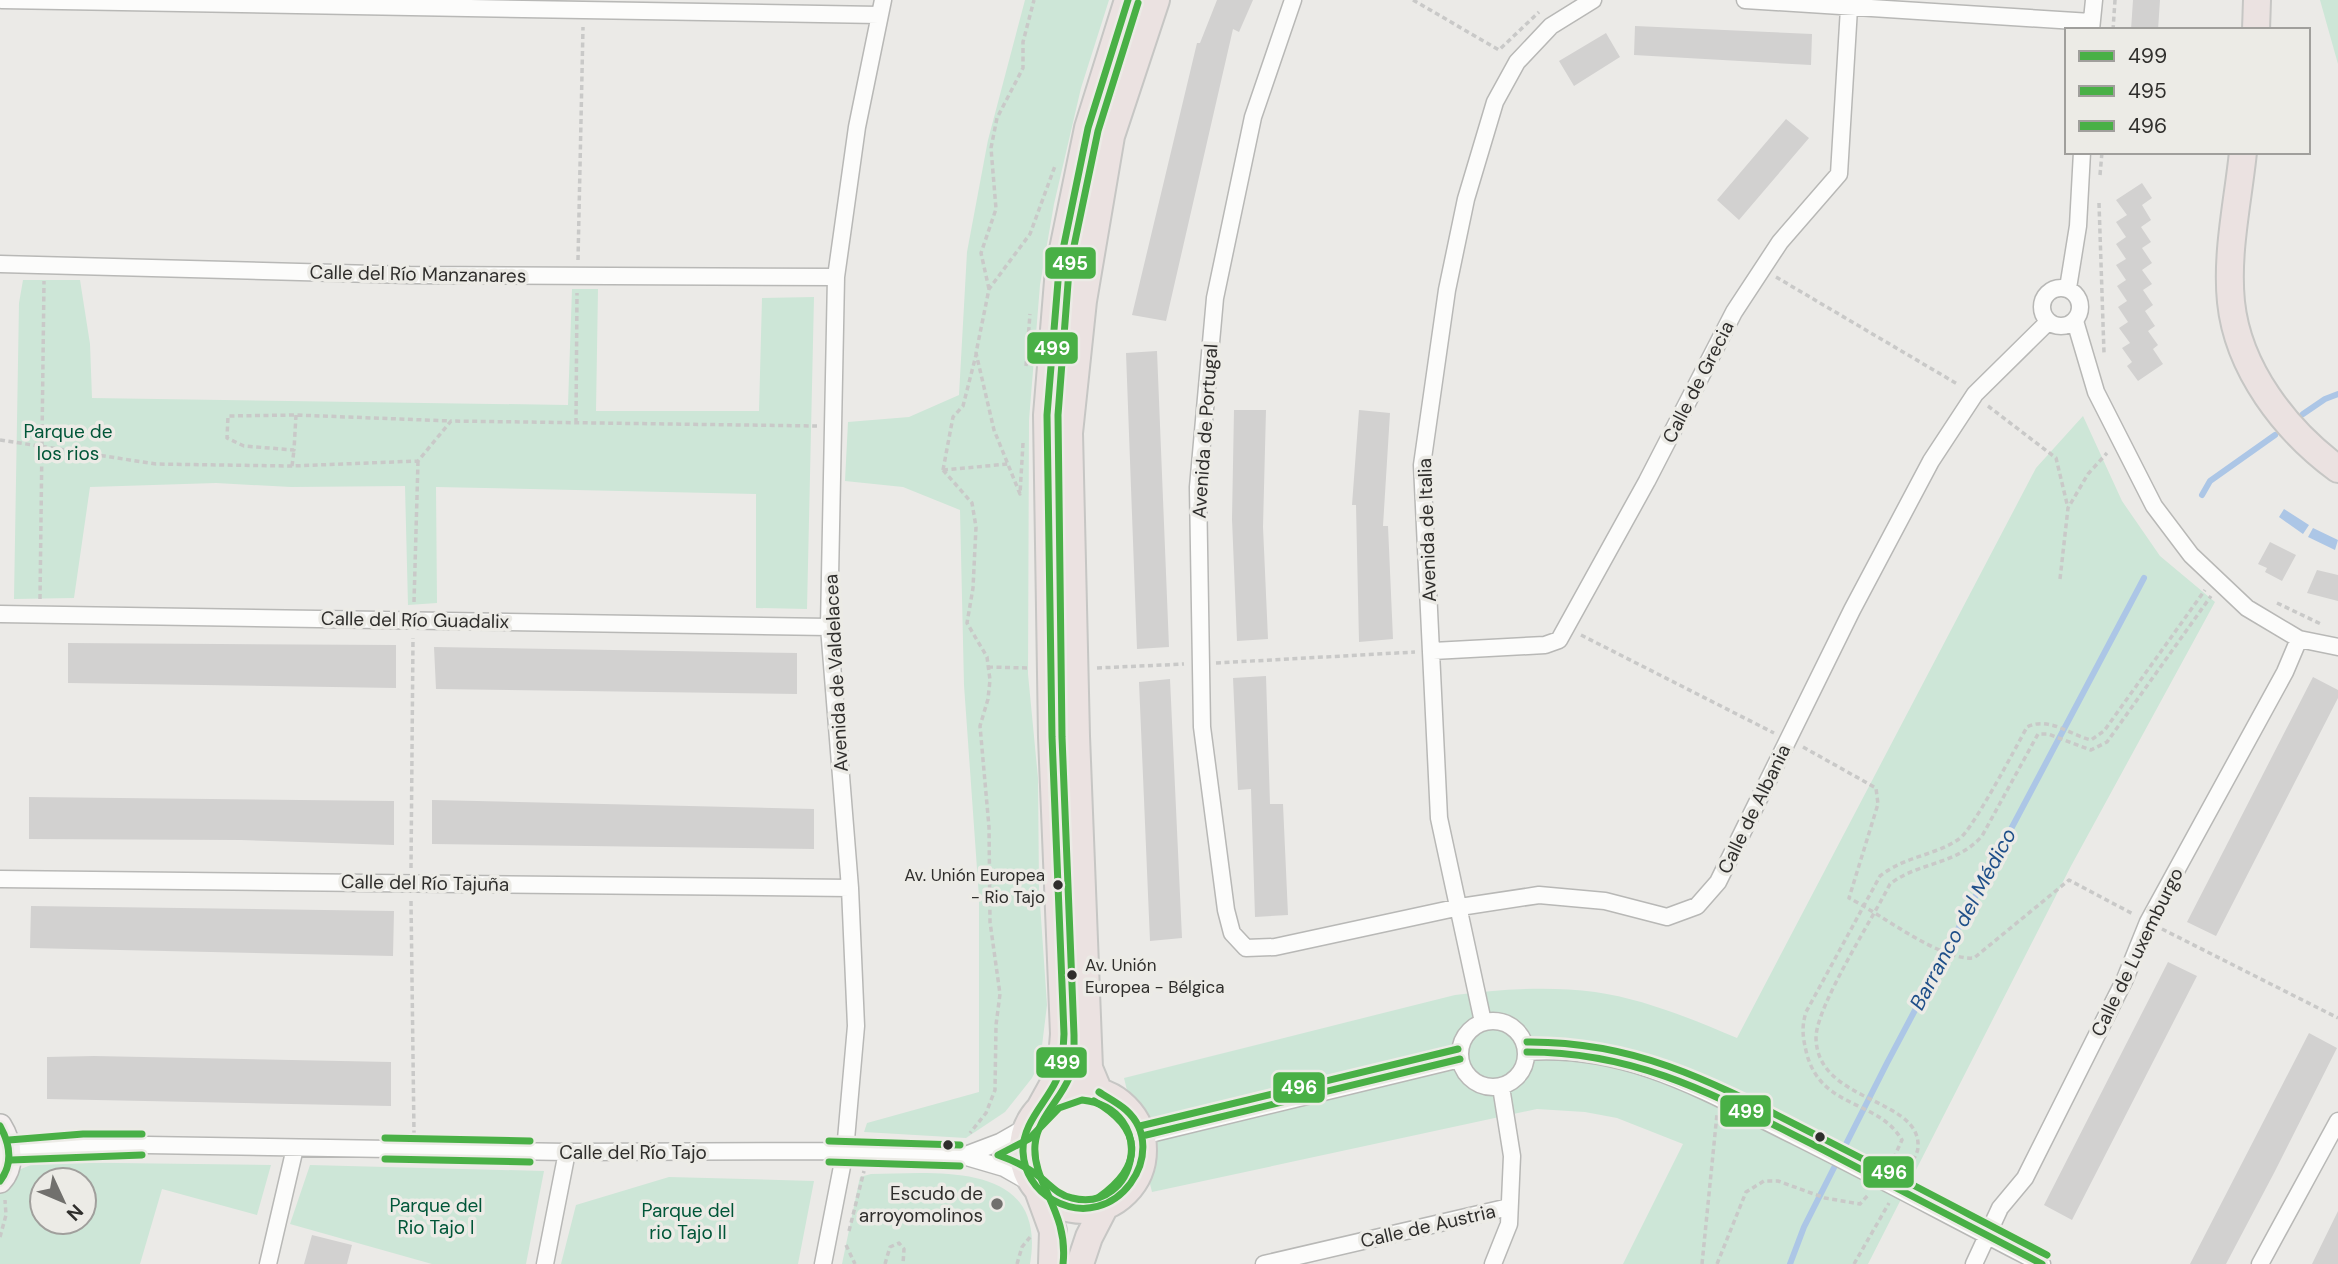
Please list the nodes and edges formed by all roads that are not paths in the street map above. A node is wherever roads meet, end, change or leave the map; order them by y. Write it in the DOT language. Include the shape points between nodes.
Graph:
graph roads {
  1 [pos="2,0"];
  2 [pos="1128,0"];
  3 [pos="1157,0"];
  4 [pos="1293,0"];
  5 [pos="1593,0"];
  6 [pos="1745,0"];
  7 [pos="2094,0"];
  8 [pos="2257,0"];
  9 [pos="881,7"];
  10 [pos="1849,8"];
  11 [pos="2091,26"];
  12 [pos="2256,28"];
  13 [pos="2082,154"];
  14 [pos="2243,154"];
  15 [pos="0,264"];
  16 [pos="836,277"];
  17 [pos="2068,288"];
  18 [pos="2048,321"];
  19 [pos="2075,321"];
  20 [pos="2338,469"];
  21 [pos="0,614"];
  22 [pos="829,627"];
  23 [pos="2299,639"];
  24 [pos="2338,648"];
  25 [pos="1433,651"];
  26 [pos="0,879"];
  27 [pos="850,888"];
  28 [pos="1460,906"];
  29 [pos="1246,948"];
  30 [pos="1483,1022"];
  31 [pos="1527,1052"];
  32 [pos="1460,1059"];
  33 [pos="1501,1087"];
  34 [pos="1099,1092"];
  35 [pos="1034,1117"];
  36 [pos="2338,1121"];
  37 [pos="0,1126"];
  38 [pos="1142,1136"];
  39 [pos="295,1148"];
  40 [pos="10,1150"];
  41 [pos="845,1151"];
  42 [pos="567,1152"];
  43 [pos="963,1156"];
  44 [pos="2,1179"];
  45 [pos="1035,1187"];
  46 [pos="1105,1206"];
  47 [pos="1509,1207"];
  48 [pos="1986,1235"];
  49 [pos="1310,1258"];
  50 [pos="268,1264"];
  51 [pos="545,1264"];
  52 [pos="823,1264"];
  53 [pos="1052,1264"];
  54 [pos="1080,1264"];
  55 [pos="1264,1264"];
  56 [pos="1493,1264"];
  57 [pos="1974,1264"];
  58 [pos="2042,1264"];
  59 [pos="2260,1264"];
  1 -- 9 [label="street" via="583,10"];
  2 -- 35 [label="main road" via="1088,128 1059,268 1048,402 1046,539 1064,1034 1061,1070"];
  3 -- 34 [label="main road" via="1111,136 1083,301 1069,433 1089,1068"];
  4 -- 29 [label="street, Avenida de Portugal" via="1253,117 1215,298 1198,487 1202,727 1214,836 1232,933"];
  5 -- 25 [label="street, Avenida de Italia" via="1551,26 1517,62 1495,102 1466,199 1447,290 1422,465"];
  6 -- 10 [label="street"];
  7 -- 11 [label="street"];
  8 -- 12 [label="main road"];
  9 -- 16 [label="street, Avenida de Valdelacea" via="857,127"];
  10 -- 11 [label="street"];
  10 -- 25 [label="street, Calle de Grecia" via="1839,174 1780,242 1734,312 1559,640 1545,645"];
  13 -- 17 [label="street" via="2078,226"];
  14 -- 20 [label="main road" via="2231,259 2231,302 2239,338 2252,372 2279,411 2314,451"];
  15 -- 16 [label="street, Calle del Río Manzanares"];
  16 -- 22 [label="street, Avenida de Valdelacea"];
  17 -- 18 [label="street" via="2045,295 2042,311"];
  17 -- 19 [label="street" via="2080,301"];
  18 -- 19 [label="street" via="2057,326"];
  18 -- 28 [label="street, Calle de Albania" via="1975,394 1931,461 1718,882 1697,906 1667,917 1605,901 1539,895"];
  19 -- 23 [label="street" via="2096,392 2154,506 2191,555 2247,608"];
  21 -- 22 [label="street, Calle del Río Guadalix"];
  22 -- 27 [label="street, Avenida de Valdelacea"];
  23 -- 24 [label="street"];
  23 -- 48 [label="street, Calle de Luxemburgo" via="2148,922 2125,979 2025,1178 2000,1208"];
  25 -- 28 [label="street, Avenida de Italia" via="1439,818"];
  26 -- 27 [label="street, Calle del Río Tajuña"];
  27 -- 41 [label="street, Avenida de Valdelacea" via="856,1026"];
  28 -- 29 [label="street, Calle de Albania" via="1275,947"];
  28 -- 30 [label="street, Avenida de Italia"];
  30 -- 31 [label="street" via="1496,1020 1512,1026"];
  30 -- 32 [label="street" via="1466,1034"];
  31 -- 33 [label="street" via="1516,1079"];
  31 -- 48 [label="street" via="1560,1050 1630,1061 1669,1074"];
  32 -- 33 [label="street" via="1477,1084"];
  32 -- 38 [label="street"];
  33 -- 47 [label="street" via="1512,1156"];
  34 -- 35 [label="main road" via="1068,1092"];
  34 -- 38 [label="main road" via="1126,1108"];
  35 -- 43 [label="street, Calle del Río Tajo" via="1000,1142"];
  35 -- 45 [label="main road" via="1024,1156"];
  36 -- 59 [label="street"];
  37 -- 40 [label="street"];
  38 -- 46 [label="main road" via="1136,1178 1120,1198"];
  39 -- 40 [label="street, Calle del Río Tajo" via="84,1144"];
  39 -- 42 [label="street, Calle del Río Tajo"];
  39 -- 50 [label="street"];
  40 -- 44 [label="street"];
  41 -- 42 [label="street, Calle del Río Tajo"];
  41 -- 43 [label="street, Calle del Río Tajo"];
  41 -- 52 [label="street, Avenida de Valdelacea"];
  42 -- 51 [label="street"];
  43 -- 45 [label="street, Calle del Río Tajo" via="1004,1168"];
  45 -- 46 [label="main road" via="1068,1209 1087,1211"];
  45 -- 53 [label="main road" via="1053,1231"];
  46 -- 54 [label="main road"];
  47 -- 49 [label="street, Calle de Austria"];
  47 -- 56 [label="street" via="1508,1224"];
  48 -- 57 [label="street, Calle de Luxemburgo"];
  48 -- 58 [label="street"];
  49 -- 55 [label="street, Calle de Austria"];
}
